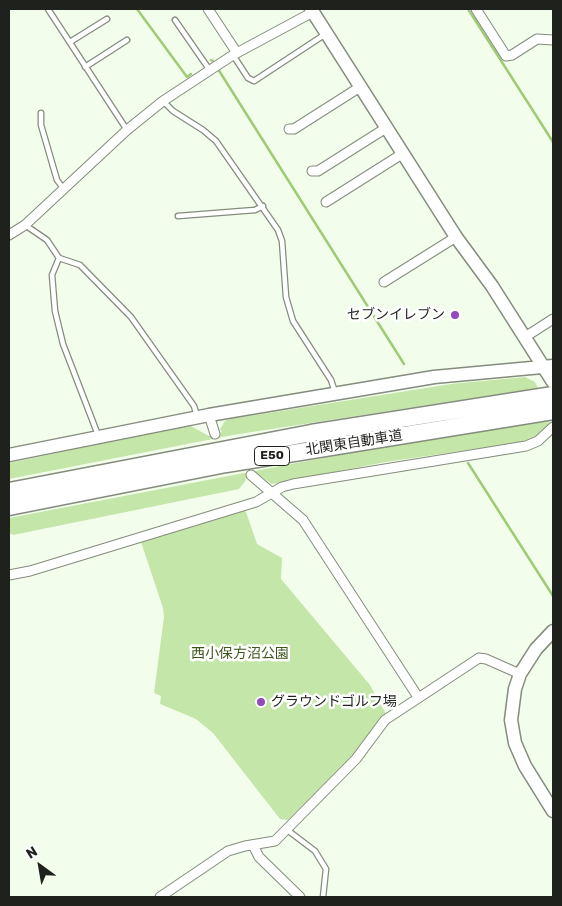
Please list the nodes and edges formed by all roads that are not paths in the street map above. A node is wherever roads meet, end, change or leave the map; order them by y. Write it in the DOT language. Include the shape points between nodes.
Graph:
graph roads {
  1 [pos="48,9"];
  2 [pos="208,9"];
  3 [pos="476,9"];
  4 [pos="314,10"];
  5 [pos="107,19"];
  6 [pos="175,20"];
  7 [pos="326,33"];
  8 [pos="127,40"];
  9 [pos="553,40"];
  10 [pos="70,42"];
  11 [pos="235,54"];
  12 [pos="86,67"];
  13 [pos="209,69"];
  14 [pos="360,87"];
  15 [pos="163,101"];
  16 [pos="41,113"];
  17 [pos="386,128"];
  18 [pos="289,129"];
  19 [pos="127,130"];
  20 [pos="402,154"];
  21 [pos="312,171"];
  22 [pos="63,188"];
  23 [pos="326,202"];
  24 [pos="263,206"];
  25 [pos="178,216"];
  26 [pos="25,225"];
  27 [pos="9,234"];
  28 [pos="456,237"];
  29 [pos="59,258"];
  30 [pos="384,282"];
  31 [pos="553,319"];
  32 [pos="525,337"];
  33 [pos="548,366"];
  34 [pos="553,382"];
  35 [pos="335,394"];
  36 [pos="553,395"];
  37 [pos="545,413"];
  38 [pos="203,416"];
  39 [pos="553,427"];
  40 [pos="215,434"];
  41 [pos="98,436"];
  42 [pos="9,455"];
  43 [pos="251,475"];
  44 [pos="9,490"];
  45 [pos="273,493"];
  46 [pos="9,507"];
  47 [pos="9,575"];
  48 [pos="553,631"];
  49 [pos="520,674"];
  50 [pos="418,697"];
  51 [pos="553,811"];
  52 [pos="286,828"];
  53 [pos="253,844"];
  54 [pos="160,897"];
  55 [pos="300,897"];
  56 [pos="323,897"];
  1 -- 10 [label="lane"];
  2 -- 11 [label="street"];
  3 -- 9 [label="street" via="506,56 536,39"];
  4 -- 7 [label="street"];
  4 -- 11 [label="street"];
  5 -- 10 [label="lane"];
  6 -- 13 [label="lane"];
  7 -- 11 [label="lane" via="254,81 248,78"];
  7 -- 14 [label="street"];
  8 -- 12 [label="lane"];
  10 -- 12 [label="lane"];
  11 -- 13 [label="street"];
  12 -- 19 [label="lane"];
  13 -- 15 [label="street"];
  14 -- 17 [label="street"];
  14 -- 18 [label="street" via="294,129"];
  15 -- 19 [label="street"];
  15 -- 24 [label="lane" via="216,141"];
  16 -- 22 [label="lane" via="41,125 57,180"];
  17 -- 20 [label="street"];
  17 -- 21 [label="street" via="318,171"];
  19 -- 22 [label="street"];
  20 -- 23 [label="street"];
  20 -- 28 [label="street"];
  22 -- 26 [label="street"];
  24 -- 25 [label="lane" via="255,210"];
  24 -- 35 [label="lane" via="282,241 286,297 293,321 331,380"];
  26 -- 27 [label="street"];
  26 -- 29 [label="lane" via="47,240"];
  28 -- 30 [label="street"];
  28 -- 32 [label="street"];
  29 -- 38 [label="lane" via="80,265 131,316"];
  29 -- 41 [label="lane" via="52,275 55,311 63,344"];
  31 -- 32 [label="street"];
  32 -- 33 [label="street"];
  33 -- 34 [label="street"];
  33 -- 35 [label="street" via="434,377"];
  35 -- 38 [label="street"];
  36 -- 44 [label="highway, 北関東自動車道 / E50" via="235,446"];
  37 -- 46 [label="highway, 北関東自動車道 / E50" via="235,462"];
  38 -- 40 [label="street"];
  38 -- 41 [label="street"];
  39 -- 45 [label="street" via="538,441 526,446 293,484"];
  41 -- 42 [label="street"];
  43 -- 45 [label="street"];
  45 -- 47 [label="street" via="256,502 162,532"];
  45 -- 50 [label="street" via="303,520"];
  48 -- 49 [label="street" via="536,649"];
  49 -- 50 [label="street" via="479,658"];
  49 -- 51 [label="street" via="512,703 515,743"];
  50 -- 52 [label="street" via="385,720 356,759"];
  52 -- 53 [label="street" via="274,841"];
  52 -- 56 [label="lane" via="314,851 326,869"];
  53 -- 54 [label="street" via="228,851"];
  53 -- 55 [label="street" via="259,857"];
}
